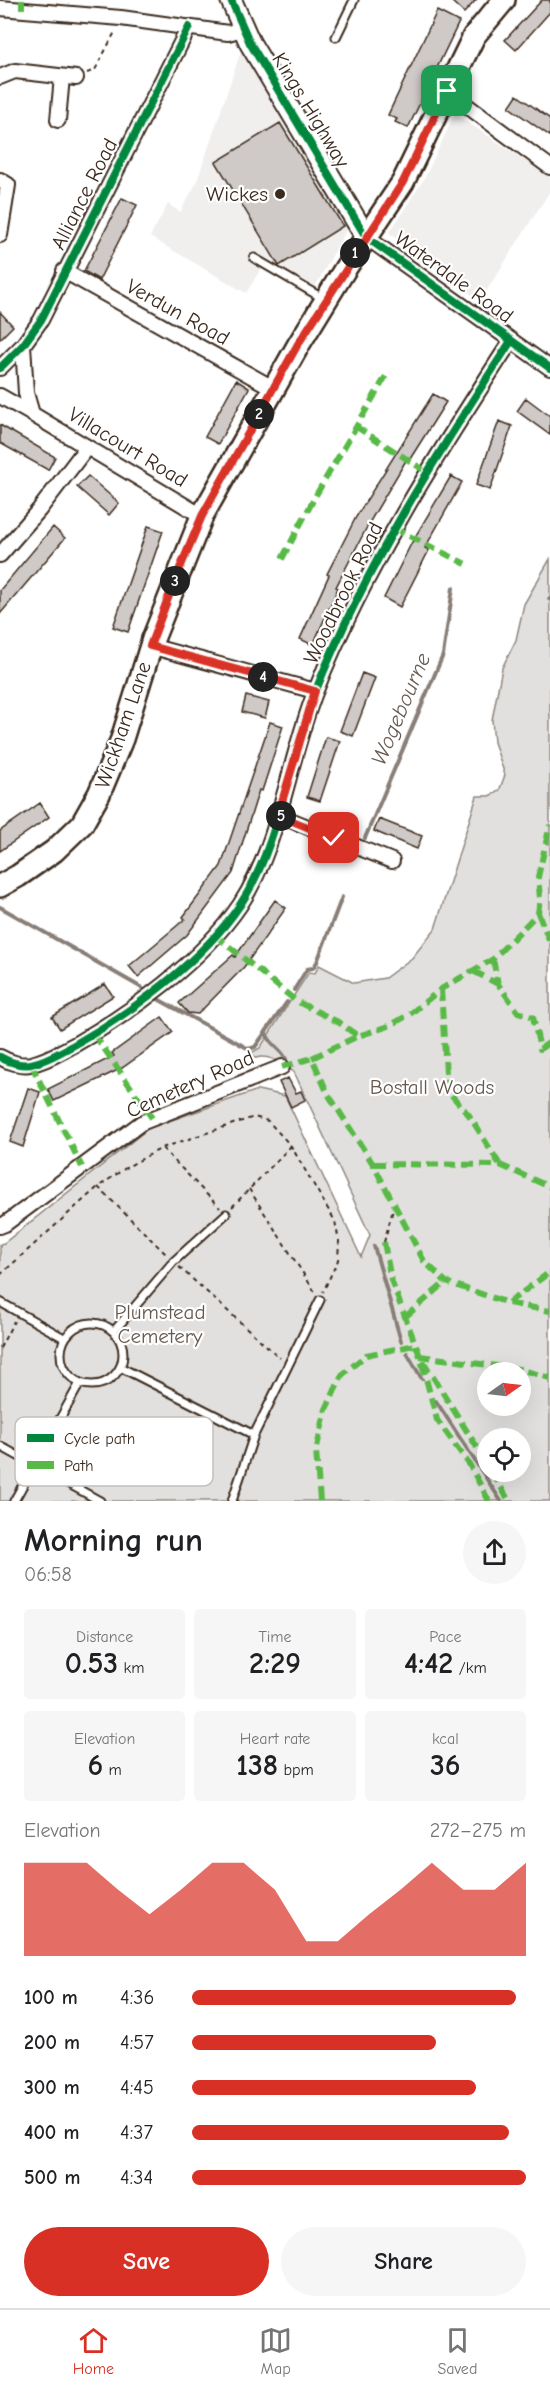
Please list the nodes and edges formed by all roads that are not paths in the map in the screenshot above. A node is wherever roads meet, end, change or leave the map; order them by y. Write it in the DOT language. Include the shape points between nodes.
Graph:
graph roads {
  1 [pos="231,0"];
  2 [pos="354,0"];
  3 [pos="504,0"];
  4 [pos="0,8"];
  5 [pos="189,27"];
  6 [pos="243,29"];
  7 [pos="336,37"];
  8 [pos="0,77"];
  9 [pos="447,91"];
  10 [pos="58,120"];
  11 [pos="548,161"];
  12 [pos="0,180"];
  13 [pos="0,234"];
  14 [pos="366,237"];
  15 [pos="254,258"];
  16 [pos="64,272"];
  17 [pos="325,300"];
  18 [pos="511,341"];
  19 [pos="23,345"];
  20 [pos="0,368"];
  21 [pos="550,368"];
  22 [pos="273,388"];
  23 [pos="0,396"];
  24 [pos="32,414"];
  25 [pos="87,447"];
  26 [pos="202,516"];
  27 [pos="0,555"];
  28 [pos="150,646"];
  29 [pos="315,691"];
  30 [pos="278,815"];
  31 [pos="392,861"];
  32 [pos="0,886"];
  33 [pos="1,1063"];
  34 [pos="282,1067"];
  35 [pos="226,1214"];
  36 [pos="0,1226"];
  37 [pos="320,1300"];
  38 [pos="0,1302"];
  39 [pos="114,1331"];
  40 [pos="64,1338"];
  41 [pos="120,1366"];
  42 [pos="80,1383"];
  43 [pos="61,1417"];
  44 [pos="254,1435"];
  45 [pos="0,1446"];
  46 [pos="15,1454"];
  47 [pos="22,1486"];
  48 [pos="72,1486"];
  49 [pos="14,1501"];
  50 [pos="100,1501"];
  51 [pos="232,1501"];
  1 -- 6 [label="street, Kings Highway"];
  2 -- 7 [label="lane"];
  3 -- 9 [label="main road, Wickham Lane" via="474,36"];
  4 -- 5 [label="street"];
  5 -- 6 [label="street" via="228,33"];
  5 -- 16 [label="street, Alliance Road"];
  6 -- 14 [label="street, Kings Highway"];
  8 -- 10 [label="street" via="15,71 69,77"];
  9 -- 11 [label="street"];
  9 -- 14 [label="main road, Wickham Lane" via="403,182"];
  12 -- 13 [label="street" via="8,185"];
  14 -- 17 [label="main road, Wickham Lane"];
  14 -- 18 [label="street, Waterdale Road"];
  15 -- 17 [label="lane"];
  16 -- 19 [label="street, Alliance Road" via="41,320"];
  16 -- 22 [label="street, Verdun Road"];
  17 -- 22 [label="main road, Wickham Lane"];
  18 -- 21 [label="street, Waterdale Road"];
  18 -- 29 [label="street, Woodbrook Road" via="393,528"];
  19 -- 20 [label="street, Alliance Road"];
  19 -- 24 [label="street" via="26,393"];
  22 -- 26 [label="main road, Wickham Lane"];
  23 -- 24 [label="street, Villacourt Road"];
  24 -- 25 [label="street, Villacourt Road"];
  25 -- 26 [label="street, Villacourt Road"];
  25 -- 27 [label="street"];
  26 -- 28 [label="main road, Wickham Lane"];
  28 -- 29 [label="street"];
  28 -- 32 [label="main road, Wickham Lane" via="122,740 82,824 37,864"];
  29 -- 30 [label="street, Woodbrook Road"];
  30 -- 31 [label="street"];
  30 -- 33 [label="street, Woodbrook Road" via="241,904 193,959 94,1034 50,1058 30,1064"];
  34 -- 36 [label="street, Cemetery Road" via="141,1123"];
  35 -- 39 [label="lane" via="173,1262"];
  37 -- 44 [label="lane"];
  38 -- 40 [label="lane"];
  39 -- 40 [label="lane" via="87,1323 78,1325"];
  39 -- 41 [label="lane" via="123,1348"];
  40 -- 42 [label="lane" via="64,1369"];
  41 -- 42 [label="lane" via="108,1381 99,1385"];
  41 -- 44 [label="lane"];
  42 -- 43 [label="lane"];
  44 -- 51 [label="lane"];
  45 -- 46 [label="lane"];
  47 -- 49 [label="lane"];
  48 -- 50 [label="lane"];
}
